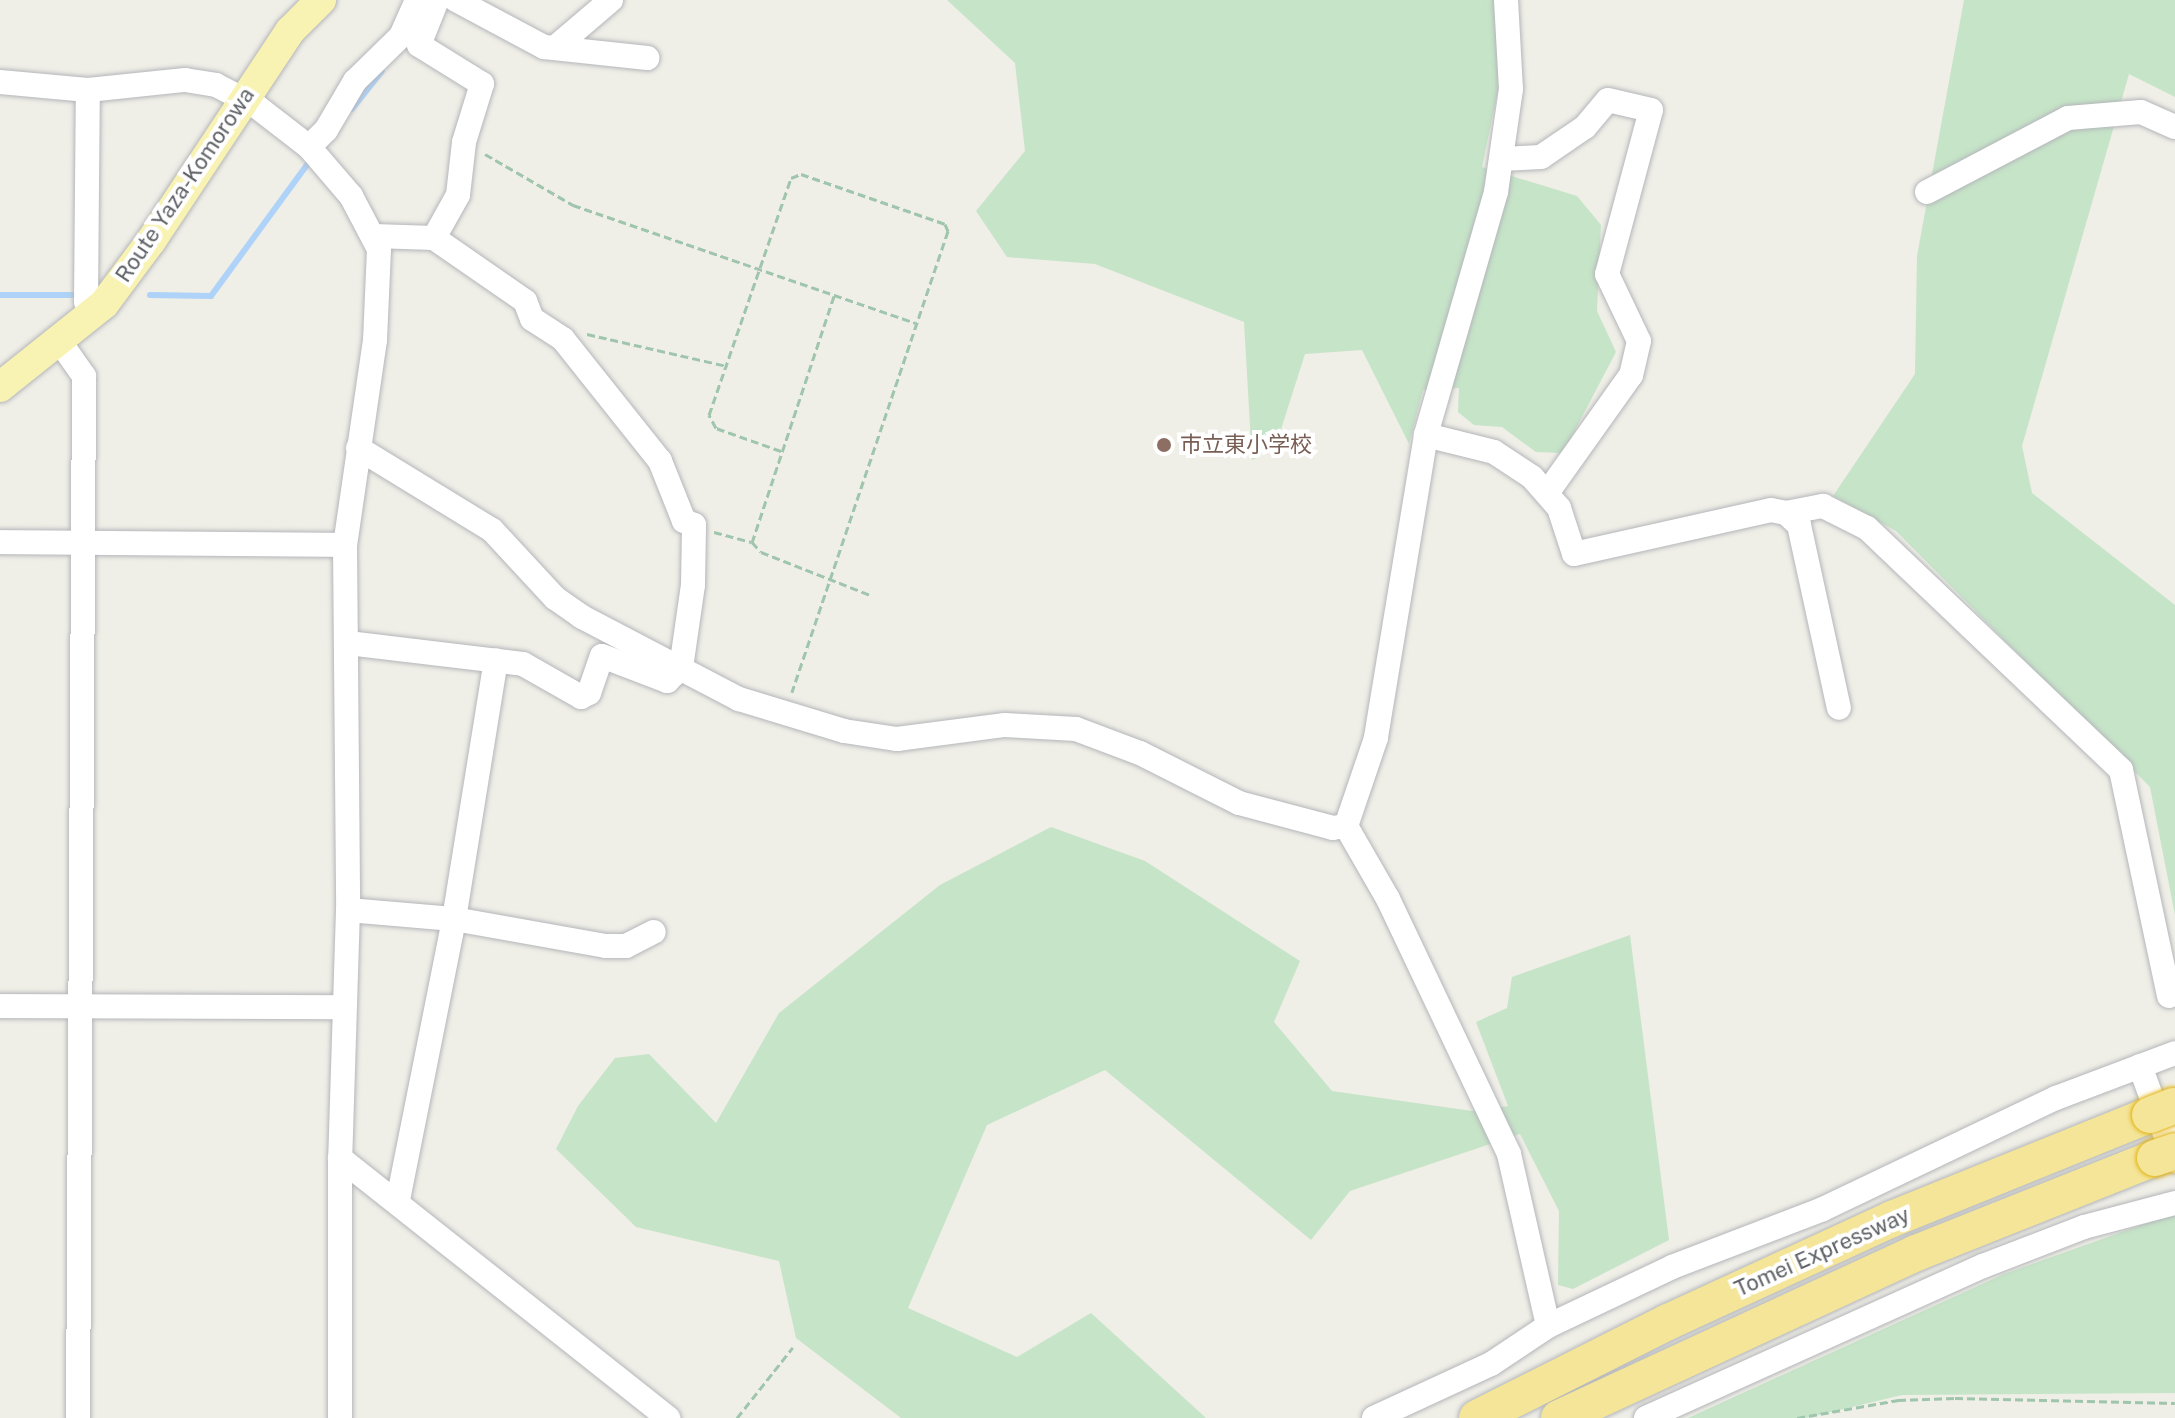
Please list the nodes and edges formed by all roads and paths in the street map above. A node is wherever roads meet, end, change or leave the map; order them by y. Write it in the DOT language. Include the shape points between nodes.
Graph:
graph roads {
  1 [pos="321,0"];
  2 [pos="417,0"];
  3 [pos="437,0"];
  4 [pos="456,0"];
  5 [pos="611,0"];
  6 [pos="1506,0"];
  7 [pos="557,46"];
  8 [pos="647,58"];
  9 [pos="0,82"];
  10 [pos="88,90"];
  11 [pos="241,98"];
  12 [pos="2175,127"];
  13 [pos="464,142"];
  14 [pos="309,147"];
  15 [pos="1502,159"];
  16 [pos="1927,192"];
  17 [pos="374,236"];
  18 [pos="434,238"];
  19 [pos="759,271"];
  20 [pos="834,296"];
  21 [pos="86,302"];
  22 [pos="916,324"];
  23 [pos="563,339"];
  24 [pos="60,342"];
  25 [pos="727,366"];
  26 [pos="0,387"];
  27 [pos="1426,435"];
  28 [pos="358,448"];
  29 [pos="781,451"];
  30 [pos="1547,493"];
  31 [pos="1786,513"];
  32 [pos="694,525"];
  33 [pos="0,542"];
  34 [pos="83,542"];
  35 [pos="752,542"];
  36 [pos="345,545"];
  37 [pos="828,580"];
  38 [pos="870,595"];
  39 [pos="348,643"];
  40 [pos="496,660"];
  41 [pos="681,668"];
  42 [pos="1839,708"];
  43 [pos="784,714"];
  44 [pos="1346,826"];
  45 [pos="348,910"];
  46 [pos="454,919"];
  47 [pos="654,932"];
  48 [pos="2169,996"];
  49 [pos="0,1006"];
  50 [pos="82,1006"];
  51 [pos="342,1007"];
  52 [pos="2175,1053"];
  53 [pos="2140,1066"];
  54 [pos="2166,1109"];
  55 [pos="2168,1156"];
  56 [pos="340,1158"];
  57 [pos="398,1200"];
  58 [pos="2175,1203"];
  59 [pos="1548,1326"];
  60 [pos="793,1347"];
  61 [pos="2175,1403"];
  62 [pos="78,1418"];
  63 [pos="340,1418"];
  64 [pos="668,1418"];
  65 [pos="737,1418"];
  66 [pos="1374,1418"];
  67 [pos="1477,1418"];
  68 [pos="1559,1418"];
  69 [pos="1646,1418"];
  70 [pos="1797,1418"];
  1 -- 11 [label="main road, Route Yaza-Komorowa" via="290,31"];
  2 -- 14 [label="street" via="401,36 355,81 326,130"];
  3 -- 13 [label="street" via="419,45 482,84"];
  4 -- 7 [label="street" via="544,47"];
  5 -- 7 [label="street"];
  6 -- 15 [label="street" via="1511,89"];
  7 -- 8 [label="street"];
  9 -- 10 [label="street"];
  10 -- 11 [label="street" via="197,80"];
  10 -- 21 [label="street"];
  11 -- 14 [label="street"];
  11 -- 24 [label="main road, Route Yaza-Komorowa" via="133,268 104,304"];
  12 -- 16 [label="street" via="2141,112 2068,118"];
  13 -- 18 [label="street" via="458,195"];
  13 -- 19 [label="path" via="573,205"];
  14 -- 17 [label="street" via="351,196"];
  15 -- 27 [label="street"];
  15 -- 30 [label="street" via="1541,157 1585,127 1608,100 1651,110 1607,274 1639,341 1631,375"];
  17 -- 18 [label="street"];
  17 -- 28 [label="street" via="380,287"];
  18 -- 23 [label="street" via="525,301 532,319"];
  19 -- 20 [label="path"];
  19 -- 22 [label="path" via="791,178 801,174 945,224 948,231"];
  19 -- 25 [label="path"];
  20 -- 22 [label="path"];
  20 -- 29 [label="path"];
  22 -- 37 [label="path"];
  23 -- 25 [label="path" via="591,333"];
  23 -- 32 [label="street" via="650,444 684,521"];
  24 -- 26 [label="main road, Route Yaza-Komorowa"];
  24 -- 34 [label="street" via="84,376"];
  25 -- 29 [label="path" via="709,415 716,428"];
  27 -- 30 [label="street" via="1494,452"];
  27 -- 44 [label="street" via="1376,738"];
  28 -- 36 [label="street"];
  28 -- 41 [label="street" via="492,530 555,598 582,617"];
  29 -- 35 [label="path"];
  30 -- 31 [label="street" via="1570,529 1574,554 1771,510"];
  31 -- 42 [label="street" via="1799,525"];
  31 -- 48 [label="street" via="1823,506 1867,528 2121,770"];
  32 -- 35 [label="path"];
  32 -- 41 [label="street" via="689,629"];
  33 -- 34 [label="street"];
  34 -- 36 [label="street"];
  34 -- 50 [label="street"];
  35 -- 37 [label="path" via="761,552"];
  36 -- 39 [label="street"];
  37 -- 38 [label="path"];
  37 -- 43 [label="path"];
  39 -- 40 [label="street"];
  39 -- 45 [label="street"];
  40 -- 41 [label="street" via="523,664 581,697 589,693 602,656 667,681"];
  40 -- 46 [label="street"];
  41 -- 43 [label="street" via="739,699"];
  43 -- 44 [label="street" via="897,739 1005,725 1076,729 1140,753 1239,803 1333,828"];
  44 -- 59 [label="street" via="1388,899 1509,1154"];
  45 -- 46 [label="street"];
  45 -- 51 [label="street"];
  46 -- 47 [label="street" via="606,946 626,946"];
  46 -- 57 [label="street"];
  49 -- 50 [label="street"];
  50 -- 51 [label="street"];
  50 -- 62 [label="street"];
  51 -- 56 [label="street"];
  52 -- 53 [label="street"];
  53 -- 55 [label="street"];
  53 -- 59 [label="street" via="2056,1098 1823,1209 1672,1267"];
  54 -- 67 [label="highway, Tomei Expressway" via="1892,1219"];
  55 -- 68 [label="highway, Tomei Expressway" via="1916,1253"];
  56 -- 57 [label="street"];
  56 -- 63 [label="street"];
  57 -- 64 [label="street"];
  58 -- 69 [label="street" via="2084,1227 1983,1266"];
  59 -- 66 [label="street" via="1491,1364"];
  60 -- 65 [label="path"];
  61 -- 70 [label="path" via="1955,1398 1867,1404"];
}
